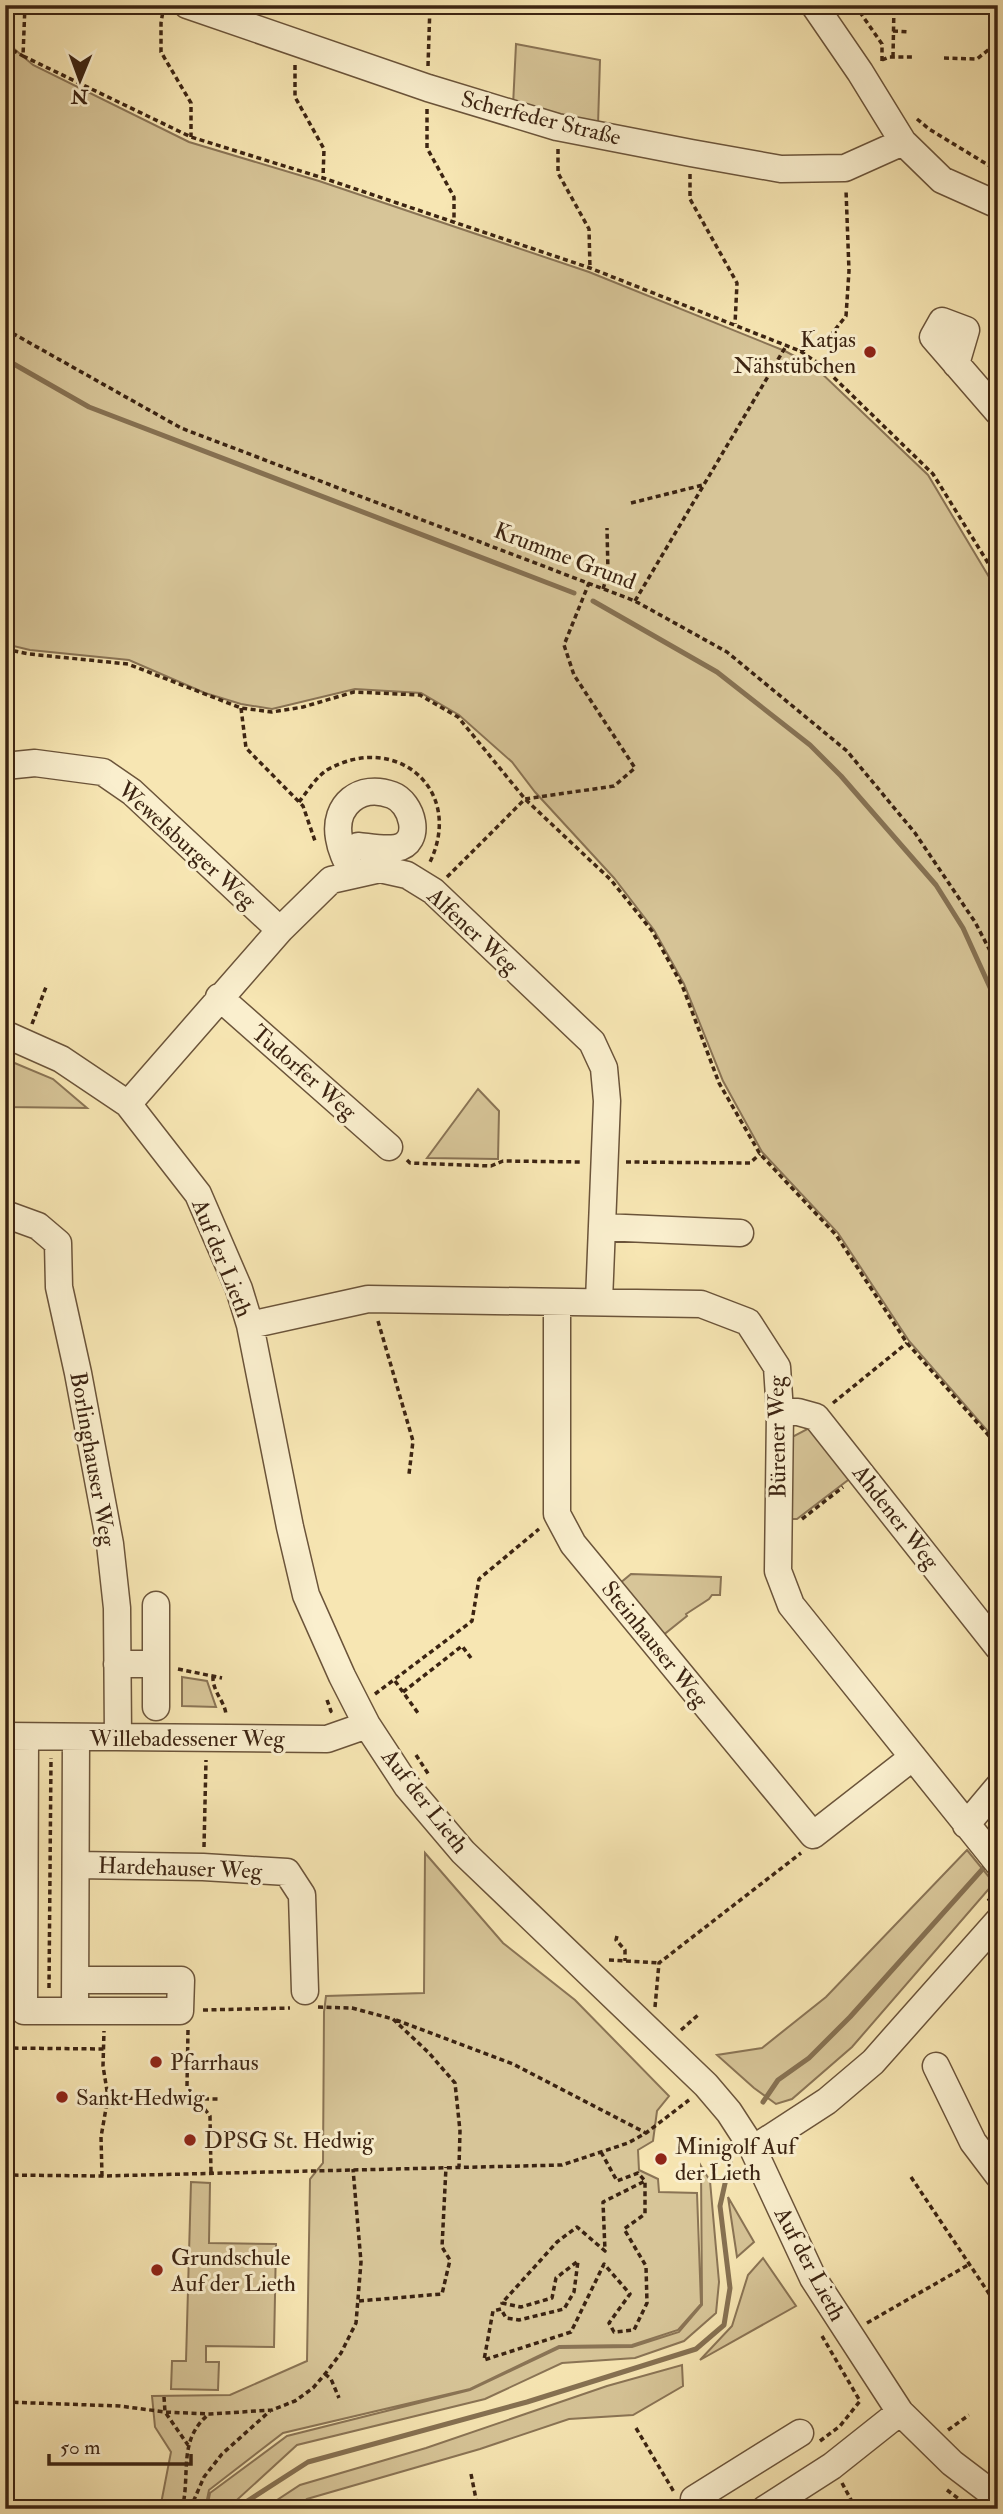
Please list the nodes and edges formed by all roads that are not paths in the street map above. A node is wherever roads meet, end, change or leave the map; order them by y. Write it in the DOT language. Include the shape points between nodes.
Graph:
graph roads {
  1 [pos="187,5"];
  2 [pos="814,5"];
  3 [pos="903,142"];
  4 [pos="998,205"];
  5 [pos="956,364"];
  6 [pos="998,412"];
  7 [pos="5,766"];
  8 [pos="358,846"];
  9 [pos="353,874"];
  10 [pos="280,930"];
  11 [pos="219,997"];
  12 [pos="15,1038"];
  13 [pos="128,1104"];
  14 [pos="389,1147"];
  15 [pos="5,1214"];
  16 [pos="602,1227"];
  17 [pos="740,1233"];
  18 [pos="599,1301"];
  19 [pos="557,1302"];
  20 [pos="250,1325"];
  21 [pos="780,1412"];
  22 [pos="156,1605"];
  23 [pos="998,1647"];
  24 [pos="117,1664"];
  25 [pos="156,1664"];
  26 [pos="156,1707"];
  27 [pos="367,1725"];
  28 [pos="15,1736"];
  29 [pos="64,1737"];
  30 [pos="118,1737"];
  31 [pos="913,1757"];
  32 [pos="998,1787"];
  33 [pos="966,1825"];
  34 [pos="993,1857"];
  35 [pos="37,1860"];
  36 [pos="998,1921"];
  37 [pos="77,1980"];
  38 [pos="304,2002"];
  39 [pos="62,2011"];
  40 [pos="936,2066"];
  41 [pos="753,2149"];
  42 [pos="998,2175"];
  43 [pos="901,2412"];
  44 [pos="809,2438"];
  45 [pos="998,2498"];
  46 [pos="688,2503"];
  47 [pos="765,2509"];
  1 -- 3 [label="street, Scherfeder Straße" via="557,127 780,169 845,168"];
  2 -- 3 [label="street" via="875,69"];
  3 -- 4 [label="street" via="942,180"];
  5 -- 6 [label="street"];
  7 -- 10 [label="street, Wewelsburger Weg" via="35,763 103,772 132,792"];
  8 -- 9 [label="street" via="397,848 408,842 413,830 405,804 393,795 374,791 357,793 344,804 339,837"];
  9 -- 10 [label="street, Alfener Weg" via="331,880"];
  9 -- 16 [label="street, Alfener Weg" via="380,869 407,875 433,891 592,1042 604,1068 607,1101"];
  10 -- 11 [label="street, Alfener Weg"];
  11 -- 13 [label="street, Alfener Weg"];
  11 -- 14 [label="street, Tudorfer Weg"];
  12 -- 13 [label="street, Auf der Lieth" via="61,1059"];
  13 -- 20 [label="street, Auf der Lieth" via="198,1194"];
  15 -- 24 [label="street, Borlinghauser Weg" via="38,1226 58,1243 59,1287 110,1545"];
  16 -- 17 [label="street"];
  16 -- 18 [label="street, Alfener Weg"];
  18 -- 19 [label="street, Bürener Weg"];
  18 -- 21 [label="street, Bürener Weg" via="701,1304 748,1322 777,1367"];
  19 -- 20 [label="street, Bürener Weg" via="372,1299"];
  19 -- 31 [label="street, Steinhauser Weg" via="557,1514 573,1544 813,1835"];
  20 -- 27 [label="street, Auf der Lieth" via="306,1595"];
  21 -- 23 [label="street, Ahdener Weg" via="816,1417"];
  21 -- 31 [label="street, Bürener Weg" via="778,1571 791,1605"];
  22 -- 25 [label="street"];
  24 -- 25 [label="street"];
  24 -- 30 [label="street, Borlinghauser Weg"];
  25 -- 26 [label="street"];
  27 -- 30 [label="street, Willebadessener Weg" via="327,1739"];
  27 -- 41 [label="street, Auf der Lieth" via="407,1786 463,1853 641,2024 697,2098 729,2112"];
  28 -- 29 [label="street, Willebadessener Weg"];
  28 -- 35 [label="street, Hardehauser Weg" via="38,1779"];
  29 -- 30 [label="street, Willebadessener Weg"];
  29 -- 35 [label="street, Hardehauser Weg"];
  31 -- 33 [label="street, Bürener Weg"];
  32 -- 33 [label="street"];
  33 -- 34 [label="street, Bürener Weg"];
  35 -- 37 [label="street, Hardehauser Weg"];
  35 -- 38 [label="street, Hardehauser Weg" via="287,1872 302,1895"];
  35 -- 39 [label="street, Hardehauser Weg" via="37,1970 24,2011"];
  36 -- 41 [label="street" via="873,2062 827,2101"];
  37 -- 39 [label="street, Hardehauser Weg"];
  37 -- 39 [label="street, Hardehauser Weg" via="181,1980 184,2010"];
  40 -- 42 [label="street" via="973,2142"];
  41 -- 43 [label="street, Auf der Lieth" via="813,2278"];
  43 -- 45 [label="street, Auf der Lieth" via="952,2463"];
  43 -- 47 [label="street" via="832,2466"];
  44 -- 46 [label="street"];
}
